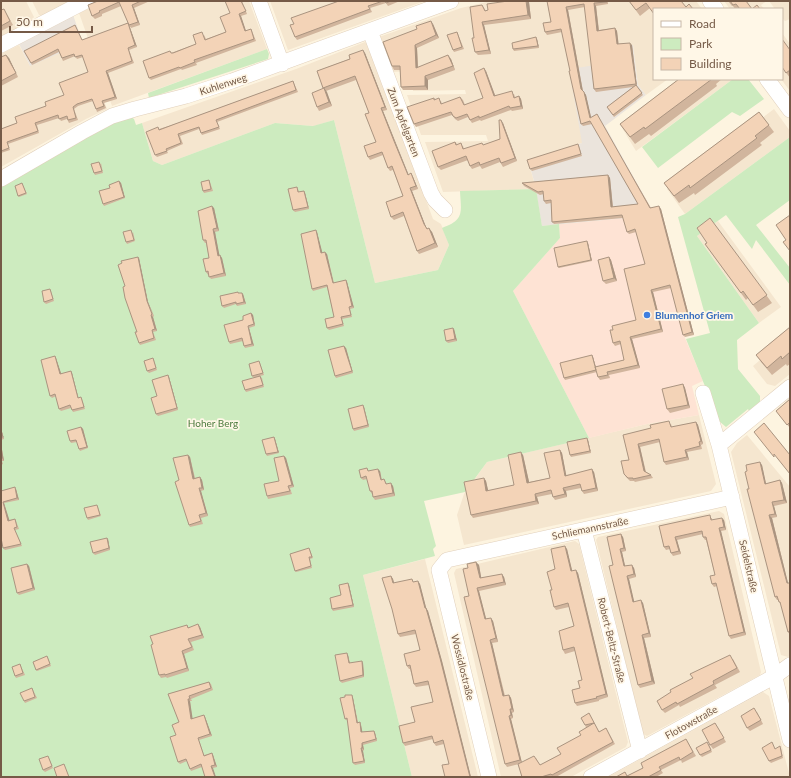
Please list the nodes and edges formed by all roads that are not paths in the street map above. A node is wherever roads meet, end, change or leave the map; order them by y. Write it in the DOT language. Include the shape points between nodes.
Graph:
graph roads {
  1 [pos="86,1"];
  2 [pos="259,1"];
  3 [pos="451,1"];
  4 [pos="370,30"];
  5 [pos="1,45"];
  6 [pos="282,64"];
  7 [pos="768,80"];
  8 [pos="790,110"];
  9 [pos="1,179"];
  10 [pos="445,210"];
  11 [pos="790,387"];
  12 [pos="703,393"];
  13 [pos="719,445"];
  14 [pos="732,497"];
  15 [pos="584,530"];
  16 [pos="447,560"];
  17 [pos="790,665"];
  18 [pos="775,676"];
  19 [pos="790,740"];
  20 [pos="640,751"];
  21 [pos="489,777"];
  22 [pos="591,777"];
  1 -- 5 [label="street"];
  2 -- 6 [label="street"];
  3 -- 4 [label="street, Kuhlenweg"];
  4 -- 6 [label="street, Kuhlenweg"];
  4 -- 10 [label="street, Zum Apfelgarten" via="431,193"];
  6 -- 9 [label="street, Kuhlenweg" via="186,96 112,116"];
  7 -- 8 [label="street"];
  11 -- 13 [label="street"];
  12 -- 13 [label="street, Seidelstraße"];
  13 -- 14 [label="street, Seidelstraße"];
  14 -- 15 [label="street, Schliemannstraße"];
  14 -- 18 [label="street, Seidelstraße"];
  15 -- 16 [label="street, Schliemannstraße"];
  15 -- 20 [label="street, Robert-Beltz-Straße"];
  16 -- 21 [label="street, Wossidlostraße" via="439,570"];
  17 -- 18 [label="street, Flotowstraße"];
  18 -- 19 [label="street, Seidelstraße"];
  18 -- 20 [label="street, Flotowstraße"];
  20 -- 22 [label="street, Flotowstraße"];
}
